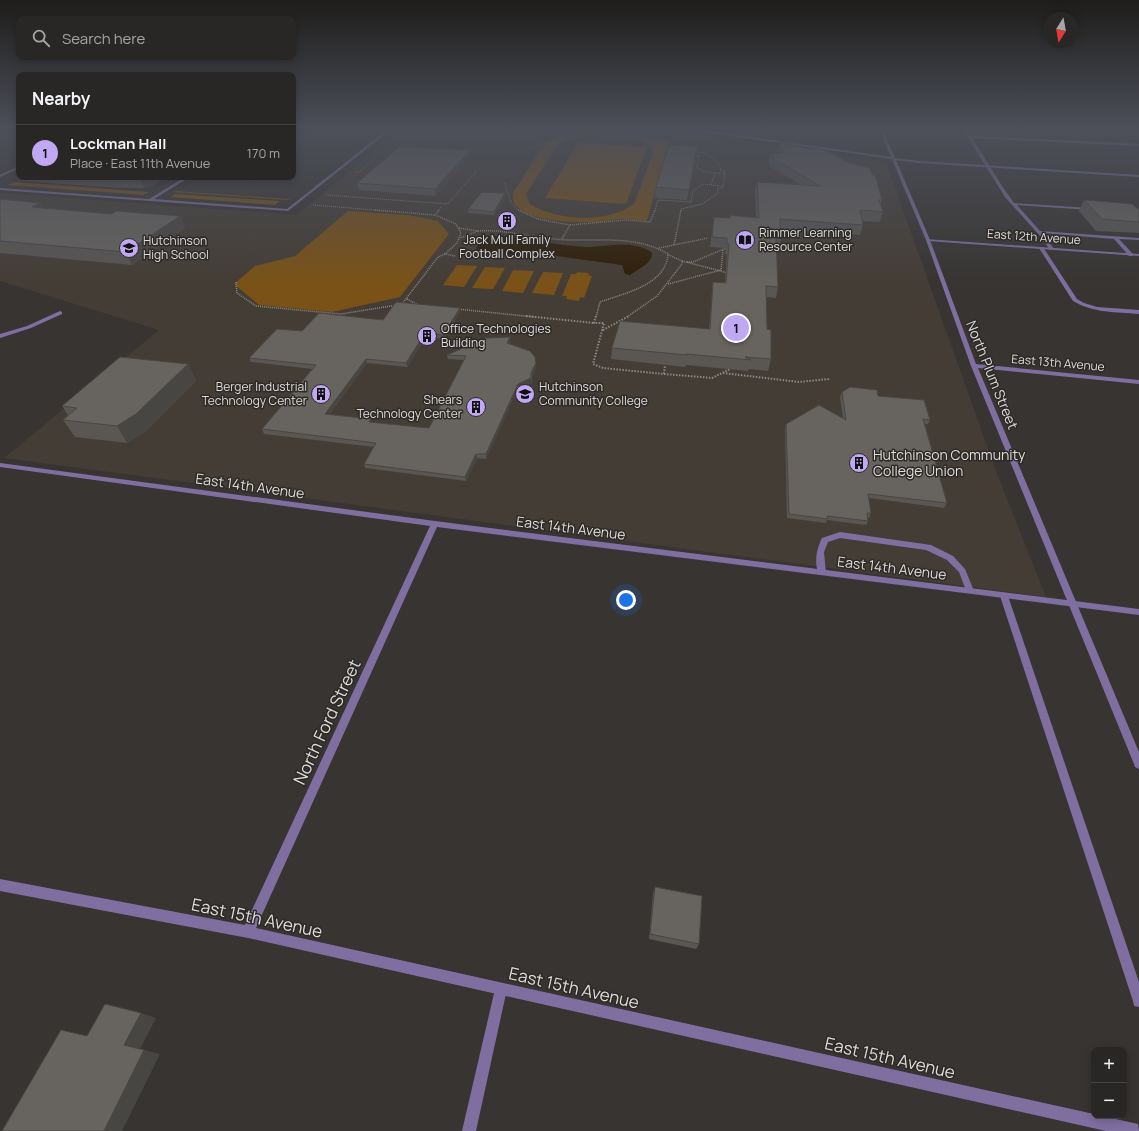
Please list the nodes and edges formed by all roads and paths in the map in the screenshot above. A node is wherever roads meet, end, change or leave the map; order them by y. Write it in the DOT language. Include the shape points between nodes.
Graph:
graph roads {
  1 [pos="182,181"];
  2 [pos="325,181"];
  3 [pos="468,181"];
  4 [pos="713,181"];
  5 [pos="724,181"];
  6 [pos="903,181"];
  7 [pos="997,181"];
  8 [pos="504,184"];
  9 [pos="712,185"];
  10 [pos="723,186"];
  11 [pos="0,189"];
  12 [pos="331,190"];
  13 [pos="150,200"];
  14 [pos="297,203"];
  15 [pos="1014,204"];
  16 [pos="442,206"];
  17 [pos="1092,209"];
  18 [pos="435,215"];
  19 [pos="570,224"];
  20 [pos="459,228"];
  21 [pos="478,231"];
  22 [pos="1042,232"];
  23 [pos="1115,237"];
  24 [pos="460,238"];
  25 [pos="708,238"];
  26 [pos="562,239"];
  27 [pos="1139,239"];
  28 [pos="928,240"];
  29 [pos="674,245"];
  30 [pos="659,248"];
  31 [pos="1042,248"];
  32 [pos="1052,249"];
  33 [pos="445,254"];
  34 [pos="668,254"];
  35 [pos="1131,255"];
  36 [pos="1139,255"];
  37 [pos="455,256"];
  38 [pos="682,262"];
  39 [pos="717,271"];
  40 [pos="732,274"];
  41 [pos="236,282"];
  42 [pos="668,284"];
  43 [pos="407,298"];
  44 [pos="427,306"];
  45 [pos="455,309"];
  46 [pos="1139,312"];
  47 [pos="60,313"];
  48 [pos="594,323"];
  49 [pos="602,330"];
  50 [pos="0,336"];
  51 [pos="665,365"];
  52 [pos="974,366"];
  53 [pos="730,369"];
  54 [pos="723,373"];
  55 [pos="664,374"];
  56 [pos="829,379"];
  57 [pos="1139,382"];
  58 [pos="0,465"];
  59 [pos="435,524"];
  60 [pos="822,573"];
  61 [pos="970,591"];
  62 [pos="1004,596"];
  63 [pos="1074,604"];
  64 [pos="1139,612"];
  65 [pos="1139,764"];
  66 [pos="0,885"];
  67 [pos="248,932"];
  68 [pos="501,989"];
  69 [pos="1139,1001"];
  70 [pos="469,1131"];
  71 [pos="1138,1131"];
  1 -- 13 [label="street"];
  2 -- 14 [label="street"];
  3 -- 12 [label="path" via="448,204 325,195"];
  4 -- 9 [label="path"];
  5 -- 10 [label="path"];
  6 -- 28 [label="street, North Plum Street"];
  7 -- 15 [label="street"];
  8 -- 19 [label="path" via="512,205 524,214 548,222"];
  9 -- 10 [label="path"];
  9 -- 19 [label="path" via="702,184 693,191 691,202 658,200 650,222 626,220"];
  10 -- 29 [label="path" via="718,188 718,194 713,198 702,204 681,209"];
  11 -- 13 [label="street"];
  13 -- 14 [label="street" via="288,210"];
  14 -- 18 [label="path"];
  15 -- 17 [label="street"];
  15 -- 22 [label="street"];
  16 -- 18 [label="path"];
  18 -- 20 [label="path"];
  19 -- 26 [label="path"];
  20 -- 21 [label="path"];
  20 -- 24 [label="path"];
  21 -- 24 [label="path"];
  21 -- 26 [label="path" via="504,230"];
  22 -- 23 [label="street"];
  22 -- 32 [label="street"];
  23 -- 27 [label="street"];
  23 -- 35 [label="street"];
  24 -- 33 [label="path"];
  25 -- 29 [label="path"];
  26 -- 30 [label="path" via="630,241"];
  28 -- 31 [label="street, East 12th Avenue"];
  28 -- 52 [label="street, North Plum Street"];
  29 -- 30 [label="path"];
  30 -- 34 [label="path"];
  31 -- 32 [label="street, East 12th Avenue"];
  31 -- 46 [label="street" via="1075,300 1102,309"];
  32 -- 35 [label="street, East 12th Avenue"];
  33 -- 37 [label="path"];
  33 -- 43 [label="path" via="438,257"];
  34 -- 38 [label="path"];
  34 -- 48 [label="path" via="668,267 652,281 600,302"];
  35 -- 36 [label="street, East 12th Avenue"];
  38 -- 39 [label="path"];
  38 -- 39 [label="path" via="693,262 724,249 721,270"];
  38 -- 42 [label="path"];
  39 -- 40 [label="path"];
  39 -- 42 [label="path"];
  41 -- 43 [label="path" via="237,293 256,306 333,314 403,304"];
  42 -- 49 [label="path" via="642,309"];
  43 -- 44 [label="path" via="420,306"];
  45 -- 48 [label="path"];
  47 -- 50 [label="street"];
  48 -- 49 [label="path" via="604,323"];
  49 -- 55 [label="path" via="593,364 604,368"];
  51 -- 55 [label="path"];
  52 -- 57 [label="street, East 13th Avenue"];
  52 -- 63 [label="street, North Plum Street"];
  53 -- 54 [label="path"];
  54 -- 55 [label="path" via="712,378"];
  54 -- 56 [label="path" via="799,382"];
  58 -- 59 [label="street, East 14th Avenue"];
  59 -- 60 [label="street, East 14th Avenue"];
  59 -- 67 [label="street, North Ford Street"];
  60 -- 61 [label="street, East 14th Avenue"];
  60 -- 61 [label="street" via="820,552 825,540 840,535 928,547 950,558 962,571"];
  61 -- 62 [label="street, East 14th Avenue"];
  62 -- 63 [label="street, East 14th Avenue"];
  62 -- 69 [label="street"];
  63 -- 64 [label="street, East 14th Avenue"];
  63 -- 65 [label="street, North Plum Street"];
  66 -- 67 [label="street, East 15th Avenue"];
  67 -- 68 [label="street, East 15th Avenue"];
  68 -- 70 [label="street"];
  68 -- 71 [label="street, East 15th Avenue"];
}
